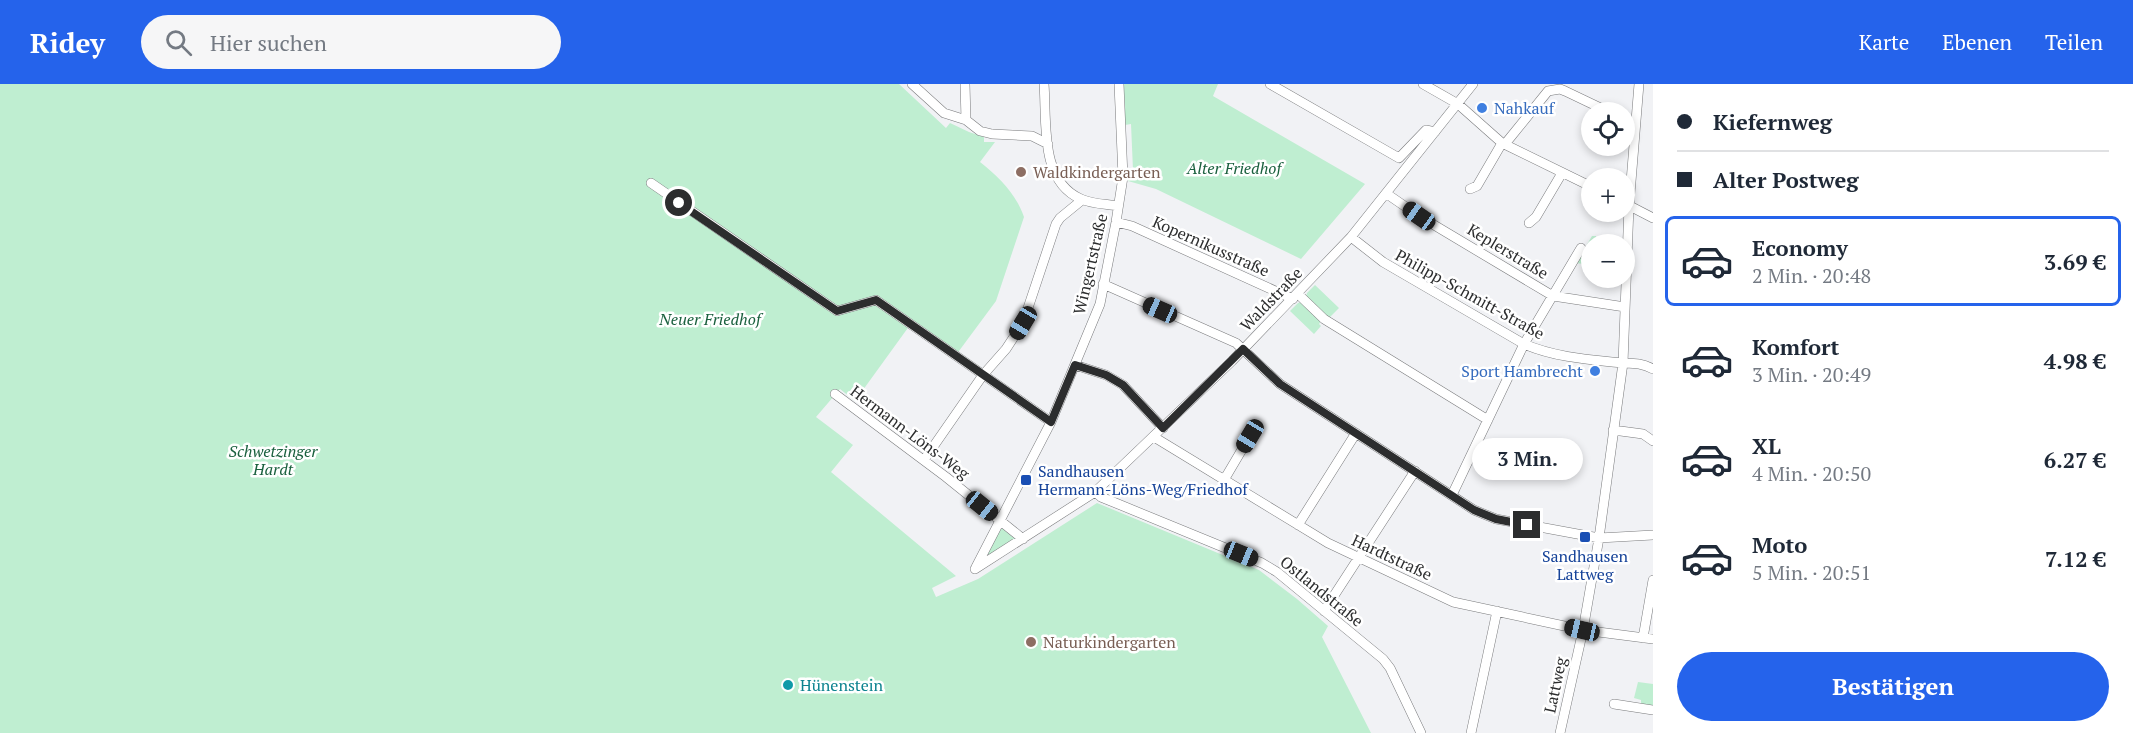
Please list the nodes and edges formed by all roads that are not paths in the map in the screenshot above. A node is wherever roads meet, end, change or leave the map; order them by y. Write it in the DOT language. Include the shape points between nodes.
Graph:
graph roads {
  1 [pos="912,84"];
  2 [pos="965,84"];
  3 [pos="1044,84"];
  4 [pos="1119,84"];
  5 [pos="1270,84"];
  6 [pos="1291,84"];
  7 [pos="1423,84"];
  8 [pos="1473,84"];
  9 [pos="1639,84"];
  10 [pos="1286,93"];
  11 [pos="1588,102"];
  12 [pos="1458,104"];
  13 [pos="966,120"];
  14 [pos="1047,123"];
  15 [pos="1635,123"];
  16 [pos="1435,132"];
  17 [pos="1024,134"];
  18 [pos="1048,144"];
  19 [pos="1503,144"];
  20 [pos="1562,173"];
  21 [pos="1581,182"];
  22 [pos="651,183"];
  23 [pos="1470,189"];
  24 [pos="1387,194"];
  25 [pos="1082,200"];
  26 [pos="1118,206"];
  27 [pos="1635,208"];
  28 [pos="1653,218"];
  29 [pos="1116,222"];
  30 [pos="1627,222"];
  31 [pos="1529,223"];
  32 [pos="1351,237"];
  33 [pos="1581,248"];
  34 [pos="1103,284"];
  35 [pos="1295,296"];
  36 [pos="1553,296"];
  37 [pos="1625,307"];
  38 [pos="1524,344"];
  39 [pos="1243,349"];
  40 [pos="1623,363"];
  41 [pos="1075,365"];
  42 [pos="1653,369"];
  43 [pos="983,375"];
  44 [pos="835,394"];
  45 [pos="1488,420"];
  46 [pos="1051,422"];
  47 [pos="1163,428"];
  48 [pos="1613,430"];
  49 [pos="1251,431"];
  50 [pos="1356,433"];
  51 [pos="1154,437"];
  52 [pos="1653,441"];
  53 [pos="924,460"];
  54 [pos="1415,471"];
  55 [pos="1224,480"];
  56 [pos="1095,492"];
  57 [pos="1452,495"];
  58 [pos="1000,520"];
  59 [pos="1298,525"];
  60 [pos="1653,535"];
  61 [pos="1599,538"];
  62 [pos="1023,539"];
  63 [pos="1358,558"];
  64 [pos="975,569"];
  65 [pos="1653,580"];
  66 [pos="1324,610"];
  67 [pos="1497,611"];
  68 [pos="1582,630"];
  69 [pos="1648,639"];
  70 [pos="1614,704"];
  71 [pos="1653,710"];
  72 [pos="1421,733"];
  73 [pos="1471,733"];
  74 [pos="1560,733"];
  1 -- 13 [label="street" via="944,113"];
  2 -- 13 [label="street"];
  3 -- 14 [label="street"];
  4 -- 26 [label="street, Wingertstraße" via="1123,177"];
  5 -- 10 [label="street"];
  6 -- 10 [label="street"];
  7 -- 12 [label="street"];
  8 -- 12 [label="street, Waldstraße"];
  9 -- 15 [label="street, Lattweg"];
  10 -- 16 [label="street" via="1399,158 1426,130"];
  11 -- 19 [label="street" via="1560,89 1548,91"];
  12 -- 16 [label="street, Waldstraße"];
  12 -- 19 [label="street"];
  13 -- 17 [label="street" via="970,126 992,134"];
  14 -- 17 [label="street"];
  14 -- 18 [label="street"];
  16 -- 24 [label="street, Waldstraße"];
  17 -- 18 [label="street"];
  18 -- 25 [label="street" via="1055,174"];
  19 -- 20 [label="street"];
  19 -- 23 [label="street" via="1477,186"];
  20 -- 21 [label="street"];
  20 -- 31 [label="street"];
  22 -- 43 [label="street" via="837,311 876,300"];
  24 -- 32 [label="street, Waldstraße"];
  24 -- 36 [label="street, Keplerstraße"];
  25 -- 26 [label="street"];
  25 -- 43 [label="street" via="1056,224 1023,323"];
  26 -- 29 [label="street, Wingertstraße"];
  27 -- 28 [label="street"];
  29 -- 34 [label="street, Wingertstraße"];
  29 -- 35 [label="street, Kopernikusstraße"];
  30 -- 37 [label="street, Lattweg"];
  32 -- 35 [label="street, Waldstraße"];
  32 -- 38 [label="street, Philipp-Schmitt-Straße" via="1383,262"];
  33 -- 36 [label="street"];
  34 -- 39 [label="street"];
  34 -- 41 [label="street, Wingertstraße" via="1100,304"];
  35 -- 39 [label="street, Waldstraße"];
  35 -- 45 [label="street, Kopernikusstraße" via="1324,319"];
  36 -- 37 [label="street, Keplerstraße"];
  36 -- 38 [label="street"];
  37 -- 40 [label="street, Lattweg"];
  38 -- 40 [label="street, Philipp-Schmitt-Straße" via="1543,352"];
  38 -- 45 [label="street"];
  39 -- 47 [label="street, Waldstraße"];
  39 -- 50 [label="street" via="1280,384"];
  40 -- 42 [label="street, Philipp-Schmitt-Straße"];
  40 -- 48 [label="street, Lattweg"];
  41 -- 46 [label="street, Wingertstraße"];
  41 -- 47 [label="street" via="1123,385"];
  43 -- 46 [label="street"];
  43 -- 53 [label="street"];
  44 -- 53 [label="street, Hermann-Löns-Weg"];
  45 -- 57 [label="street"];
  46 -- 58 [label="street, Wingertstraße"];
  47 -- 51 [label="street, Waldstraße"];
  48 -- 52 [label="street" via="1642,434"];
  48 -- 61 [label="street, Lattweg"];
  49 -- 55 [label="street"];
  50 -- 54 [label="street"];
  50 -- 59 [label="street"];
  51 -- 55 [label="street, Hardtstraße"];
  51 -- 56 [label="street, Waldstraße"];
  53 -- 58 [label="street, Hermann-Löns-Weg"];
  54 -- 57 [label="street"];
  54 -- 63 [label="street"];
  55 -- 59 [label="street, Hardtstraße"];
  56 -- 62 [label="street, Waldstraße"];
  56 -- 66 [label="street, Ostlandstraße" via="1262,563"];
  57 -- 61 [label="street" via="1496,519"];
  58 -- 62 [label="street, Hermann-Löns-Weg"];
  58 -- 64 [label="street, Wingertstraße"];
  59 -- 63 [label="street, Hardtstraße"];
  60 -- 61 [label="street"];
  61 -- 68 [label="street, Lattweg"];
  62 -- 64 [label="street, Waldstraße"];
  63 -- 66 [label="street"];
  63 -- 67 [label="street, Hardtstraße" via="1453,602"];
  65 -- 69 [label="street, Hardtstraße"];
  66 -- 72 [label="street, Ostlandstraße" via="1383,659"];
  67 -- 68 [label="street, Hardtstraße"];
  67 -- 73 [label="street"];
  68 -- 69 [label="street, Hardtstraße"];
  68 -- 74 [label="street, Lattweg"];
  70 -- 71 [label="street"];
}
